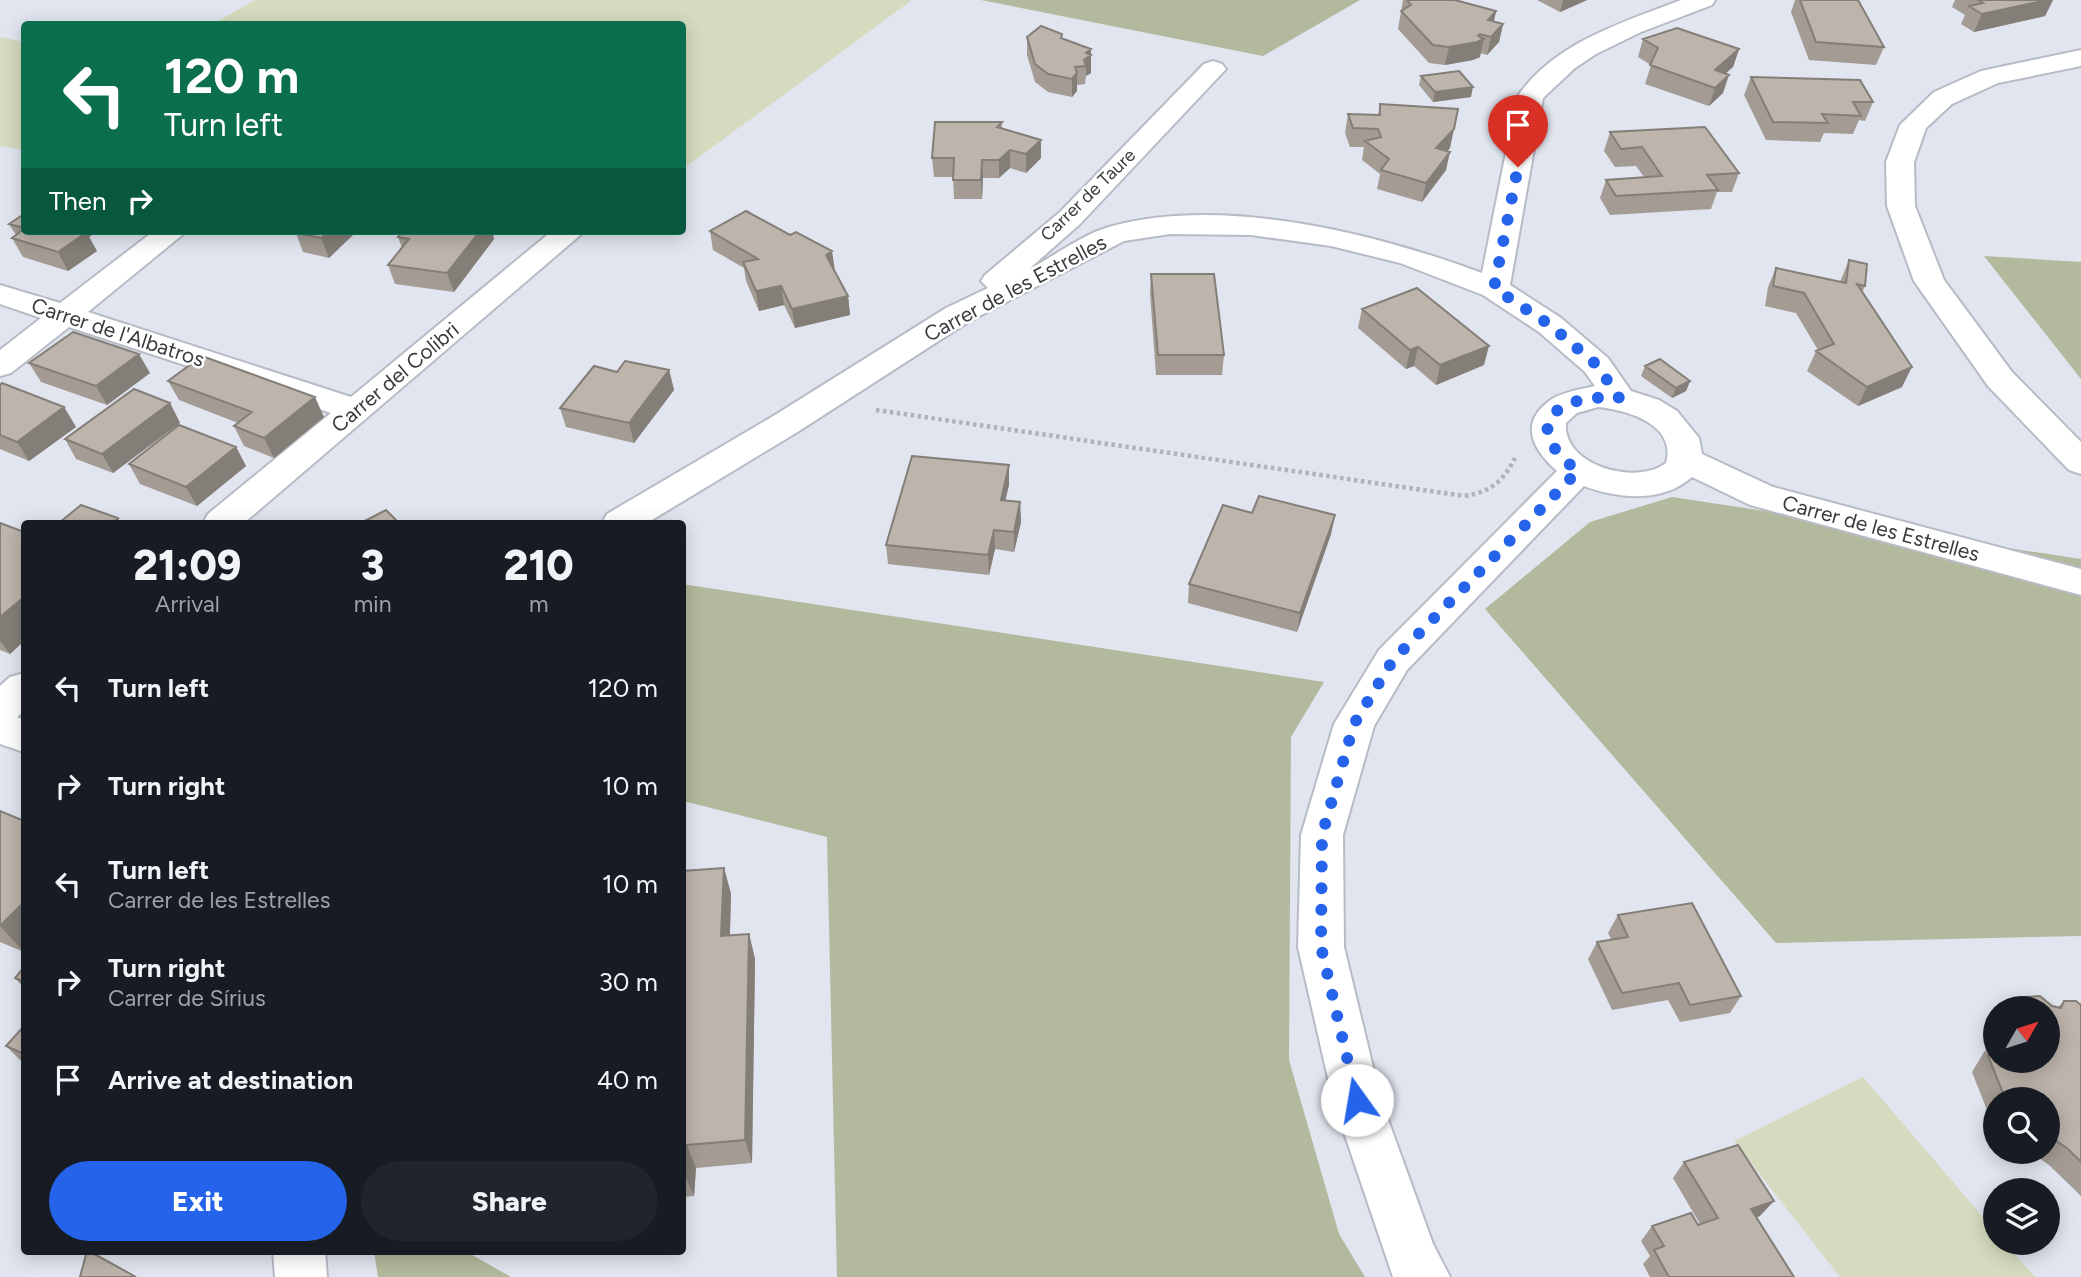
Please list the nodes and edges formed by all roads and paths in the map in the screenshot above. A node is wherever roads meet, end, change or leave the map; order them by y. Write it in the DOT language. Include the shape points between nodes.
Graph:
graph roads {
  1 [pos="1703,0"];
  2 [pos="2081,58"];
  3 [pos="1213,69"];
  4 [pos="168,235"];
  5 [pos="565,235"];
  6 [pos="1494,288"];
  7 [pos="0,294"];
  8 [pos="66,314"];
  9 [pos="957,315"];
  10 [pos="0,366"];
  11 [pos="1619,398"];
  12 [pos="820,402"];
  13 [pos="356,410"];
  14 [pos="1564,458"];
  15 [pos="1685,460"];
  16 [pos="2081,462"];
  17 [pos="224,520"];
  18 [pos="625,520"];
  19 [pos="2081,582"];
  20 [pos="21,691"];
  21 [pos="0,709"];
  22 [pos="0,727"];
  23 [pos="21,735"];
  24 [pos="299,1255"];
  25 [pos="301,1277"];
  26 [pos="1424,1277"];
  1 -- 6 [label="street" via="1569,57 1543,79 1530,97"];
  2 -- 16 [label="street" via="1990,77 1943,98 1914,125 1900,162 1901,206 1929,281 2000,379"];
  3 -- 9 [label="street, Carrer de Taure" via="1070,218"];
  4 -- 8 [label="street"];
  5 -- 13 [label="street, Carrer del Colibri"];
  6 -- 9 [label="street, Carrer de les Estrelles" via="1411,257 1331,237 1251,226 1170,225 1116,234"];
  6 -- 11 [label="street, Carrer de les Estrelles" via="1550,325 1597,365"];
  7 -- 8 [label="street, Carrer de l'Albatros"];
  8 -- 10 [label="street"];
  8 -- 13 [label="street, Carrer de l'Albatros"];
  9 -- 12 [label="street, Carrer de les Estrelles"];
  11 -- 14 [label="street" via="1597,396 1561,406 1547,430"];
  11 -- 15 [label="street" via="1639,403 1672,422 1686,448"];
  12 -- 14 [label="path" via="1464,496 1487,492 1507,476 1517,455 1516,443"];
  12 -- 18 [label="street, Carrer de les Estrelles"];
  13 -- 17 [label="street, Carrer del Colibri"];
  14 -- 15 [label="street" via="1610,482 1643,485 1662,481"];
  14 -- 26 [label="street" via="1393,660 1354,724 1322,835 1321,947 1357,1100 1412,1259"];
  15 -- 19 [label="street, Carrer de les Estrelles" via="1762,496"];
  20 -- 21 [label="street"];
  22 -- 23 [label="street"];
  24 -- 25 [label="street"];
}
